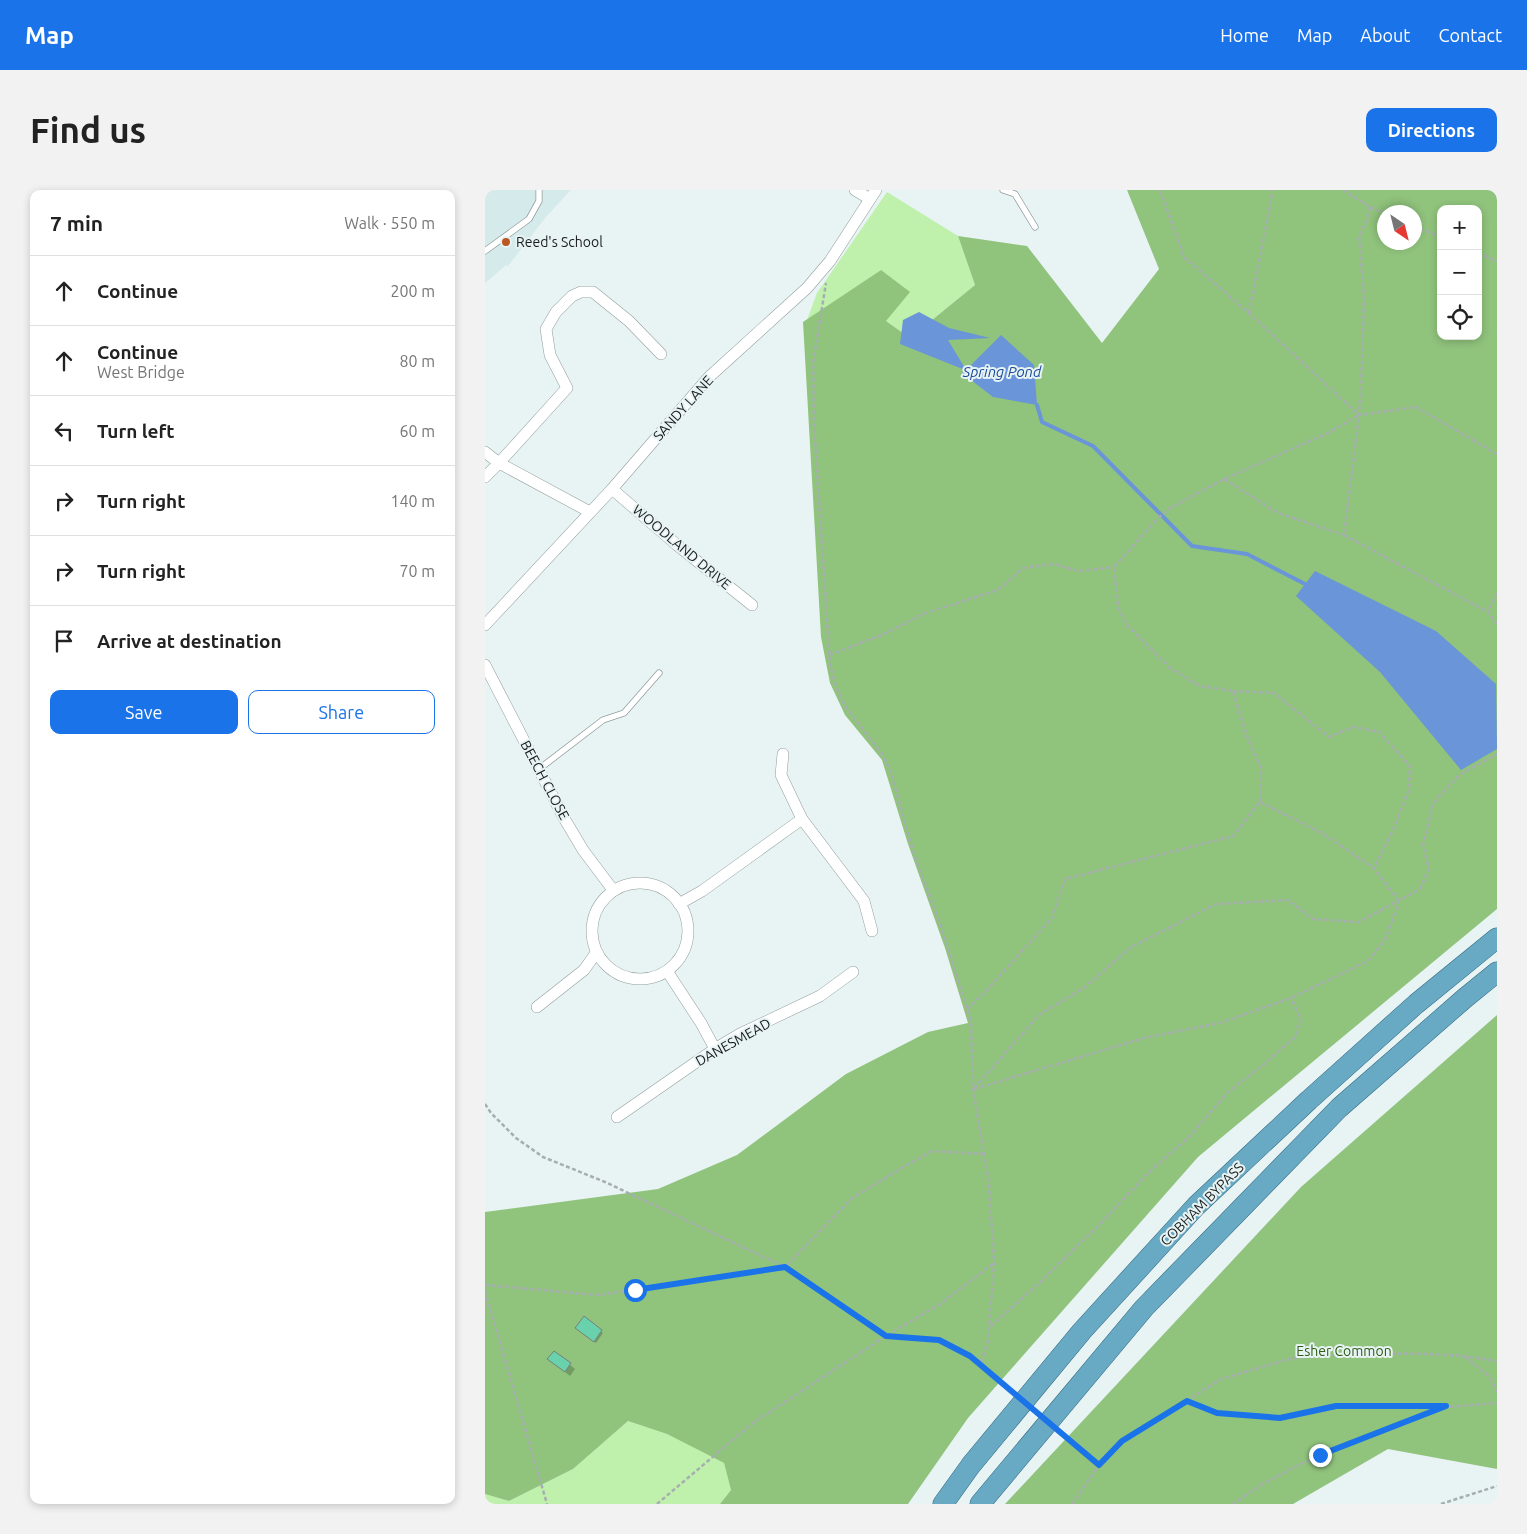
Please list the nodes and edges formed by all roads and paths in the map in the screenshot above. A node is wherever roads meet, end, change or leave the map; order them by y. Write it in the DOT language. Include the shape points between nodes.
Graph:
graph roads {
  1 [pos="539,190"];
  2 [pos="855,190"];
  3 [pos="1003,190"];
  4 [pos="1160,190"];
  5 [pos="1273,190"];
  6 [pos="1343,190"];
  7 [pos="873,194"];
  8 [pos="1370,207"];
  9 [pos="1377,210"];
  10 [pos="1035,227"];
  11 [pos="1422,229"];
  12 [pos="1437,235"];
  13 [pos="485,251"];
  14 [pos="1482,255"];
  15 [pos="830,261"];
  16 [pos="1497,261"];
  17 [pos="1249,313"];
  18 [pos="661,354"];
  19 [pos="1359,415"];
  20 [pos="485,452"];
  21 [pos="1497,454"];
  22 [pos="499,463"];
  23 [pos="485,477"];
  24 [pos="1224,479"];
  25 [pos="612,488"];
  26 [pos="590,512"];
  27 [pos="1344,535"];
  28 [pos="1114,567"];
  29 [pos="1497,593"];
  30 [pos="752,605"];
  31 [pos="1488,612"];
  32 [pos="1497,624"];
  33 [pos="485,625"];
  34 [pos="829,655"];
  35 [pos="485,665"];
  36 [pos="659,673"];
  37 [pos="1233,691"];
  38 [pos="783,754"];
  39 [pos="1497,754"];
  40 [pos="539,769"];
  41 [pos="1261,802"];
  42 [pos="802,819"];
  43 [pos="1374,868"];
  44 [pos="613,890"];
  45 [pos="1399,901"];
  46 [pos="679,904"];
  47 [pos="872,931"];
  48 [pos="1497,938"];
  49 [pos="596,953"];
  50 [pos="667,971"];
  51 [pos="853,972"];
  52 [pos="1497,972"];
  53 [pos="1291,998"];
  54 [pos="537,1007"];
  55 [pos="967,1009"];
  56 [pos="715,1049"];
  57 [pos="973,1089"];
  58 [pos="485,1104"];
  59 [pos="617,1117"];
  60 [pos="984,1154"];
  61 [pos="994,1263"];
  62 [pos="785,1267"];
  63 [pos="485,1285"];
  64 [pos="485,1291"];
  65 [pos="990,1327"];
  66 [pos="886,1336"];
  67 [pos="1463,1356"];
  68 [pos="1497,1361"];
  69 [pos="980,1365"];
  70 [pos="1497,1392"];
  71 [pos="1187,1401"];
  72 [pos="1497,1403"];
  73 [pos="1446,1406"];
  74 [pos="1099,1465"];
  75 [pos="1497,1486"];
  76 [pos="547,1504"];
  77 [pos="657,1504"];
  78 [pos="943,1504"];
  79 [pos="980,1504"];
  80 [pos="1072,1504"];
  81 [pos="1233,1504"];
  82 [pos="1441,1504"];
  1 -- 13 [label="lane" via="539,201 529,219"];
  2 -- 7 [label="street"];
  3 -- 10 [label="lane" via="1015,194"];
  4 -- 17 [label="path" via="1184,257"];
  5 -- 17 [label="path"];
  6 -- 8 [label="path"];
  7 -- 15 [label="street, SANDY LANE"];
  8 -- 9 [label="path"];
  8 -- 19 [label="path" via="1359,236 1364,297"];
  11 -- 12 [label="path"];
  14 -- 16 [label="path"];
  15 -- 25 [label="street, SANDY LANE" via="782,312 709,377"];
  15 -- 34 [label="path" via="813,363"];
  17 -- 19 [label="path"];
  18 -- 22 [label="street" via="629,321 593,292 572,296 556,312 546,329 550,355 567,388"];
  19 -- 21 [label="path" via="1416,407"];
  19 -- 24 [label="path" via="1328,433"];
  19 -- 27 [label="path"];
  20 -- 22 [label="street"];
  22 -- 23 [label="street"];
  22 -- 26 [label="street"];
  24 -- 27 [label="path" via="1278,512"];
  24 -- 28 [label="path" via="1170,508"];
  25 -- 26 [label="street, SANDY LANE"];
  25 -- 30 [label="street, WOODLAND DRIVE"];
  26 -- 33 [label="street, SANDY LANE"];
  27 -- 31 [label="path"];
  28 -- 34 [label="path" via="1079,571 1053,564 1023,568 997,590 923,614 884,634"];
  28 -- 37 [label="path" via="1118,607 1127,625 1170,668 1200,686"];
  29 -- 31 [label="path"];
  31 -- 32 [label="path"];
  34 -- 55 [label="path" via="836,687 845,706 890,769 911,843"];
  35 -- 40 [label="street, BEECH CLOSE"];
  36 -- 40 [label="lane" via="624,713 603,720"];
  37 -- 41 [label="path" via="1261,768"];
  37 -- 43 [label="path" via="1274,692 1329,737 1353,727 1379,732 1410,766 1409,789"];
  38 -- 42 [label="street" via="781,775"];
  39 -- 45 [label="path" via="1459,775 1433,803 1423,846 1429,869 1420,889"];
  40 -- 44 [label="street, BEECH CLOSE" via="583,850"];
  41 -- 43 [label="path" via="1322,833"];
  41 -- 55 [label="path" via="1233,836 1065,879 1052,918"];
  42 -- 46 [label="street"];
  42 -- 47 [label="street" via="864,901"];
  43 -- 45 [label="path"];
  44 -- 46 [label="street" via="628,883 657,885 671,893"];
  44 -- 49 [label="street" via="599,904 591,927"];
  45 -- 53 [label="path" via="1385,940 1368,961"];
  45 -- 57 [label="path" via="1359,922 1313,919 1288,900 1216,904 1131,947 1085,987 1039,1015"];
  46 -- 50 [label="street" via="685,913 688,936 681,957"];
  48 -- 78 [label="highway, COBHAM BYPASS" via="1395,1023 1196,1206 1082,1331 971,1465"];
  49 -- 50 [label="street" via="610,970 634,979"];
  49 -- 54 [label="street" via="584,970"];
  50 -- 56 [label="street"];
  51 -- 56 [label="street, DANESMEAD" via="820,996"];
  52 -- 79 [label="highway" via="1339,1108 1144,1308"];
  53 -- 57 [label="path" via="1220,1023 1144,1038"];
  53 -- 65 [label="path" via="1301,1020 1295,1037 1228,1092 1191,1135 1145,1175 1102,1222"];
  55 -- 57 [label="path" via="971,1022"];
  56 -- 59 [label="street, DANESMEAD"];
  57 -- 60 [label="path"];
  58 -- 62 [label="path" via="516,1138 543,1157 605,1182"];
  60 -- 61 [label="path"];
  60 -- 62 [label="path" via="932,1151 898,1170 851,1200"];
  61 -- 65 [label="path"];
  61 -- 66 [label="path" via="940,1304"];
  62 -- 63 [label="path" via="598,1295"];
  62 -- 66 [label="path"];
  64 -- 76 [label="path"];
  65 -- 69 [label="path" via="989,1341"];
  66 -- 69 [label="path" via="939,1340"];
  66 -- 77 [label="path" via="754,1422"];
  67 -- 68 [label="path"];
  67 -- 70 [label="path" via="1490,1377"];
  67 -- 71 [label="path" via="1367,1353 1293,1358 1221,1379"];
  69 -- 74 [label="path, bridge"];
  71 -- 73 [label="path" via="1217,1413 1280,1418 1336,1406"];
  71 -- 74 [label="path" via="1122,1441"];
  72 -- 73 [label="path"];
  73 -- 81 [label="path" via="1303,1463"];
  74 -- 80 [label="path"];
  75 -- 82 [label="path"];
}
